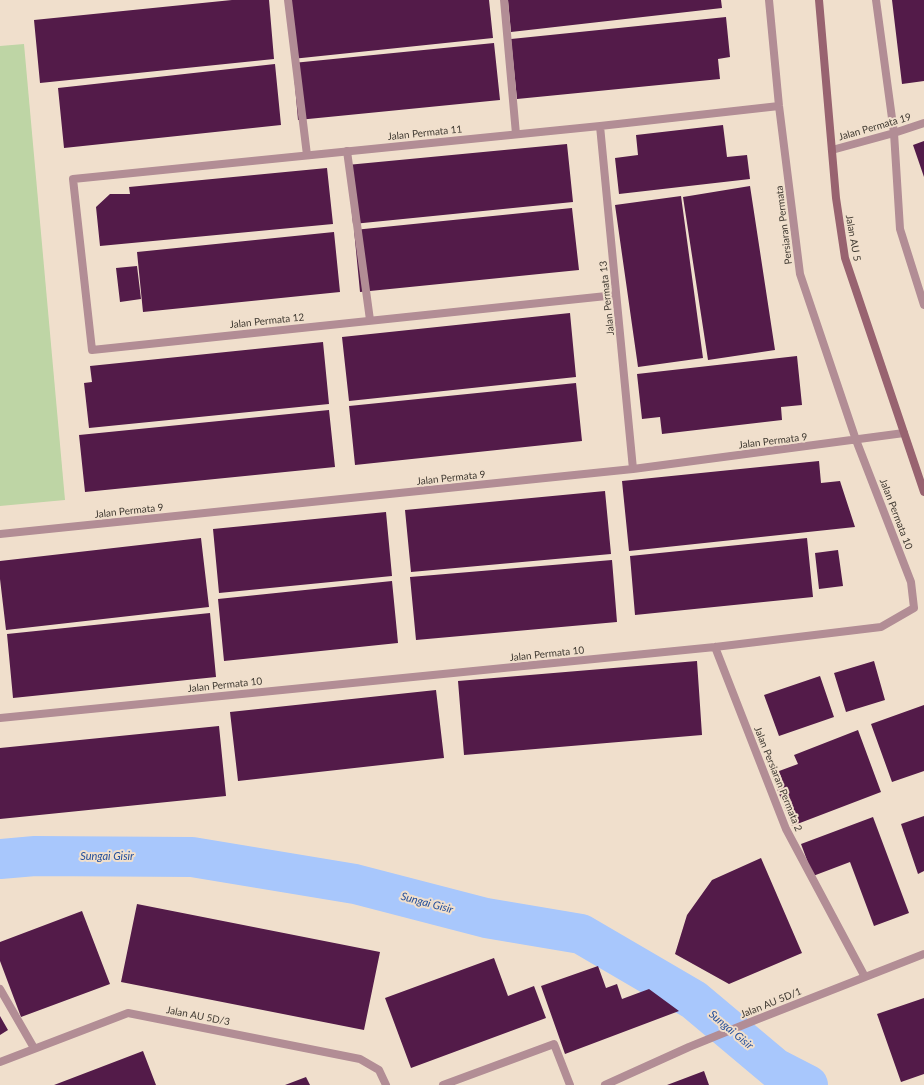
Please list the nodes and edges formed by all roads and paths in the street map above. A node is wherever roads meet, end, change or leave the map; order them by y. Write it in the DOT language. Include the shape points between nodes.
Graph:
graph roads {
  1 [pos="288,0"];
  2 [pos="504,0"];
  3 [pos="769,0"];
  4 [pos="819,0"];
  5 [pos="876,0"];
  6 [pos="779,106"];
  7 [pos="924,123"];
  8 [pos="600,126"];
  9 [pos="894,133"];
  10 [pos="516,134"];
  11 [pos="832,150"];
  12 [pos="347,151"];
  13 [pos="307,155"];
  14 [pos="73,179"];
  15 [pos="616,295"];
  16 [pos="924,305"];
  17 [pos="370,320"];
  18 [pos="904,433"];
  19 [pos="856,440"];
  20 [pos="633,469"];
  21 [pos="924,492"];
  22 [pos="0,534"];
  23 [pos="716,647"];
  24 [pos="0,718"];
  25 [pos="924,954"];
  26 [pos="865,977"];
  27 [pos="0,989"];
  28 [pos="34,1048"];
  29 [pos="0,1062"];
  30 [pos="622,1082"];
  31 [pos="386,1085"];
  32 [pos="444,1085"];
  33 [pos="570,1085"];
  34 [pos="605,1085"];
  1 -- 13 [label="street"];
  2 -- 10 [label="street"];
  3 -- 6 [label="street, Persiaran Permata"];
  4 -- 11 [label="main road, Jalan AU 5"];
  5 -- 9 [label="street"];
  6 -- 8 [label="street, Jalan Permata 11"];
  6 -- 19 [label="street, Persiaran Permata" via="800,274"];
  7 -- 9 [label="street, Jalan Permata 19"];
  8 -- 10 [label="street, Jalan Permata 11"];
  8 -- 15 [label="street, Jalan Permata 13"];
  9 -- 11 [label="street, Jalan Permata 19"];
  9 -- 16 [label="street" via="900,228"];
  10 -- 12 [label="street, Jalan Permata 11"];
  11 -- 18 [label="main road, Jalan AU 5" via="844,258"];
  12 -- 13 [label="street, Jalan Permata 11"];
  12 -- 17 [label="street"];
  13 -- 14 [label="street, Jalan Permata 11"];
  14 -- 17 [label="street, Jalan Permata 12" via="92,350"];
  15 -- 17 [label="street, Jalan Permata 12"];
  15 -- 20 [label="street, Jalan Permata 13"];
  18 -- 19 [label="street, Jalan Permata 9"];
  18 -- 21 [label="main road, Jalan AU 5"];
  19 -- 20 [label="street, Jalan Permata 9"];
  19 -- 23 [label="street, Jalan Permata 10" via="911,582 914,608 881,627"];
  20 -- 22 [label="street, Jalan Permata 9"];
  23 -- 24 [label="street, Jalan Permata 10"];
  23 -- 26 [label="street, Jalan Persiaran Permata 2" via="786,829"];
  25 -- 26 [label="street, Jalan AU 5D/1"];
  26 -- 30 [label="street, Jalan AU 5D/1" via="689,1047"];
  27 -- 28 [label="street"];
  28 -- 29 [label="street, Jalan AU 5D/3"];
  28 -- 31 [label="street, Jalan AU 5D/3" via="128,1013 360,1059 379,1070"];
  30 -- 34 [label="street, Jalan AU 5D/1"];
  32 -- 33 [label="street" via="554,1044"];
}
